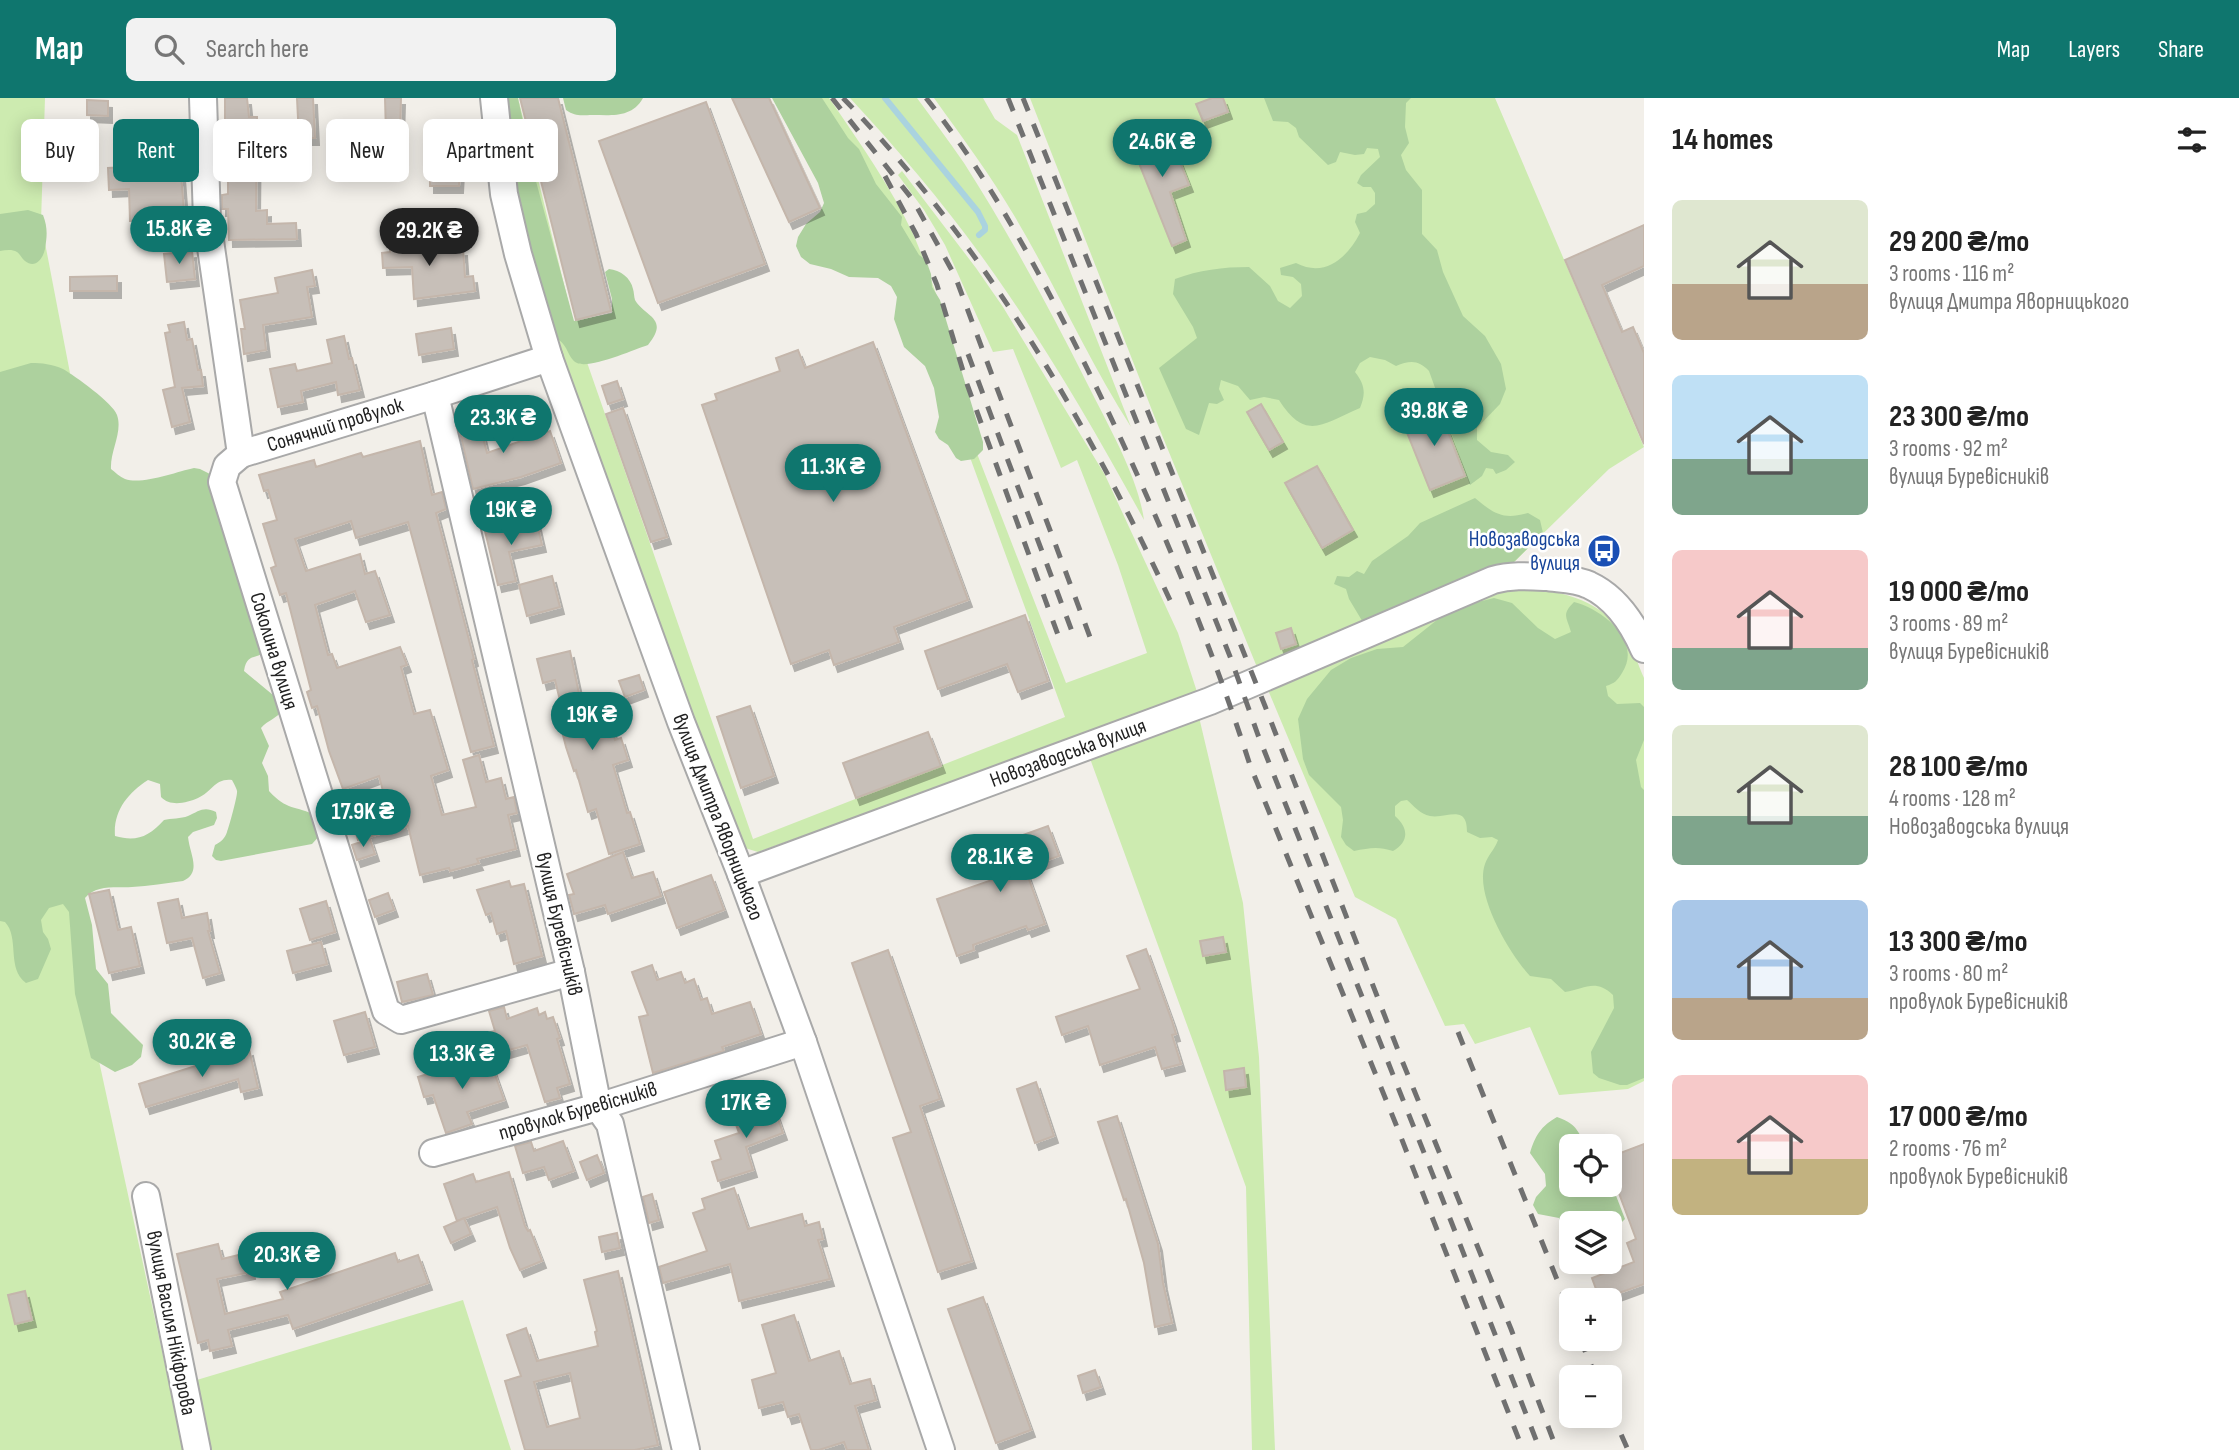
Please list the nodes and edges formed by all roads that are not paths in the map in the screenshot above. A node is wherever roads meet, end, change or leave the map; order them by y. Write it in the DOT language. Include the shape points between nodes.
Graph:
graph roads {
  1 [pos="203,98"];
  2 [pos="495,98"];
  3 [pos="549,358"];
  4 [pos="435,395"];
  5 [pos="242,454"];
  6 [pos="1644,649"];
  7 [pos="741,874"];
  8 [pos="571,972"];
  9 [pos="803,1042"];
  10 [pos="598,1107"];
  11 [pos="433,1153"];
  12 [pos="146,1196"];
  13 [pos="197,1450"];
  14 [pos="686,1450"];
  15 [pos="941,1450"];
  1 -- 5 [label="street" via="207,220"];
  2 -- 3 [label="street, вулиця Дмитра Яворницького" via="504,194"];
  3 -- 4 [label="street, Сонячний провулок"];
  3 -- 7 [label="street, вулиця Дмитра Яворницького"];
  4 -- 5 [label="street, Сонячний провулок"];
  4 -- 8 [label="street, вулиця Буревісників"];
  5 -- 8 [label="street, Соколина вулиця" via="227,466 222,482 386,1011 401,1020"];
  6 -- 7 [label="street, Новозаводська вулиця" via="1616,604 1589,585 1509,576 1210,701"];
  7 -- 9 [label="street, вулиця Дмитра Яворницького"];
  8 -- 10 [label="street, вулиця Буревісників"];
  9 -- 10 [label="street, провулок Буревісників"];
  9 -- 15 [label="street, вулиця Дмитра Яворницького"];
  10 -- 11 [label="street, провулок Буревісників"];
  10 -- 14 [label="street, вулиця Буревісників" via="610,1124"];
  12 -- 13 [label="street, вулиця Василя Нікіфорова"];
}
